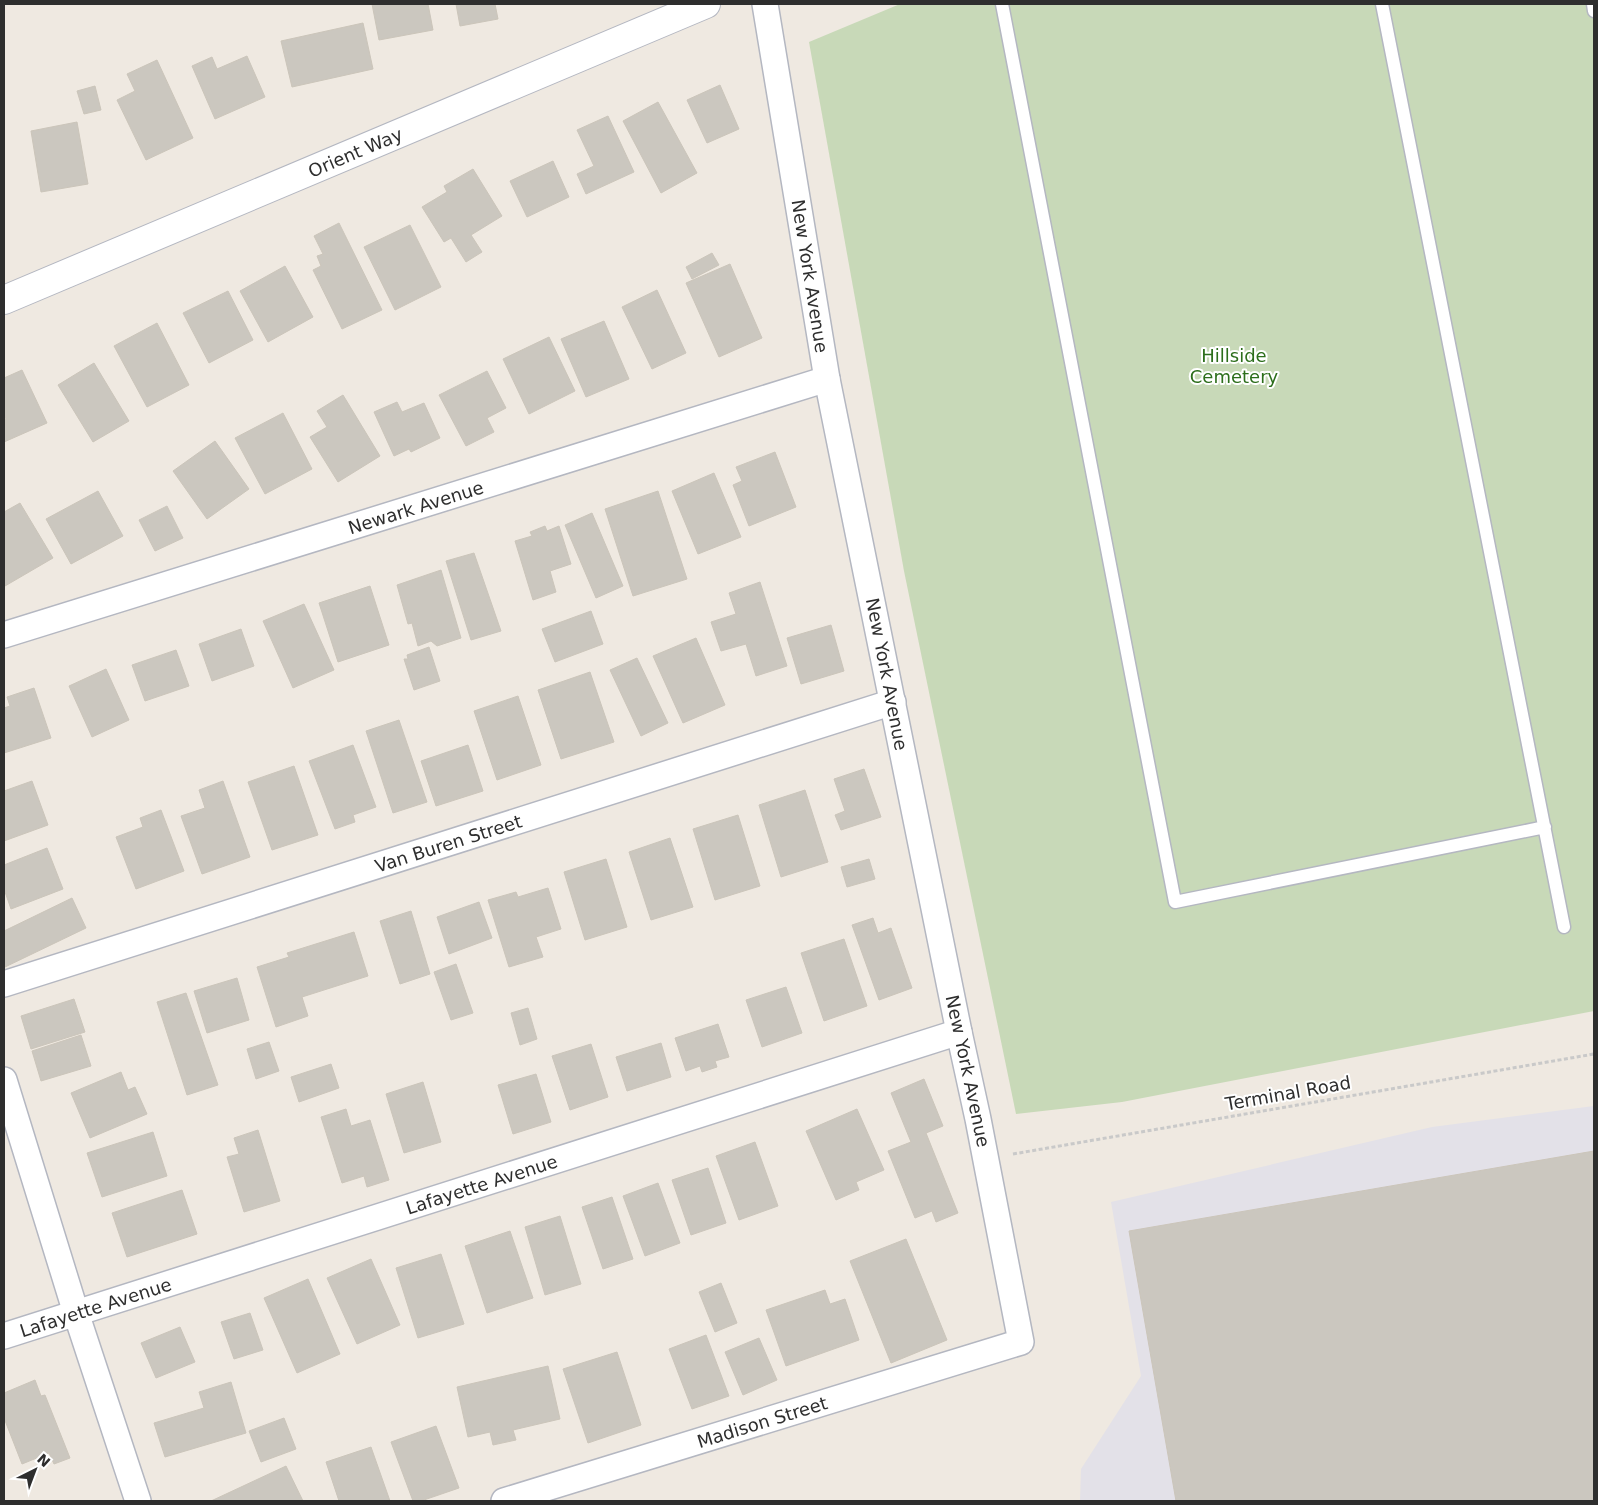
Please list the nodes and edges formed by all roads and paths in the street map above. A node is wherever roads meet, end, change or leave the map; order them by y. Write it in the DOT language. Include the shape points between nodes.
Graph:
graph roads {
  1 [pos="706,4"];
  2 [pos="765,4"];
  3 [pos="1002,4"];
  4 [pos="1382,4"];
  5 [pos="1593,4"];
  6 [pos="1594,11"];
  7 [pos="4,300"];
  8 [pos="827,379"];
  9 [pos="4,635"];
  10 [pos="893,702"];
  11 [pos="1545,827"];
  12 [pos="1564,927"];
  13 [pos="4,984"];
  14 [pos="959,1032"];
  15 [pos="1594,1054"];
  16 [pos="4,1080"];
  17 [pos="986,1158"];
  18 [pos="76,1312"];
  19 [pos="4,1336"];
  20 [pos="1021,1342"];
  21 [pos="138,1501"];
  22 [pos="504,1501"];
  1 -- 7 [label="street, Orient Way"];
  2 -- 8 [label="street, New York Avenue"];
  3 -- 11 [label="lane" via="1175,902"];
  4 -- 11 [label="lane"];
  5 -- 6 [label="lane"];
  8 -- 9 [label="street, Newark Avenue"];
  8 -- 10 [label="street, New York Avenue"];
  10 -- 13 [label="street, Van Buren Street"];
  10 -- 14 [label="street, New York Avenue"];
  11 -- 12 [label="lane"];
  14 -- 17 [label="street, New York Avenue"];
  14 -- 18 [label="street, Lafayette Avenue"];
  15 -- 17 [label="path, Terminal Road"];
  16 -- 18 [label="street"];
  17 -- 20 [label="street, New York Avenue"];
  18 -- 19 [label="street, Lafayette Avenue"];
  18 -- 21 [label="street"];
  20 -- 22 [label="street, Madison Street"];
}
